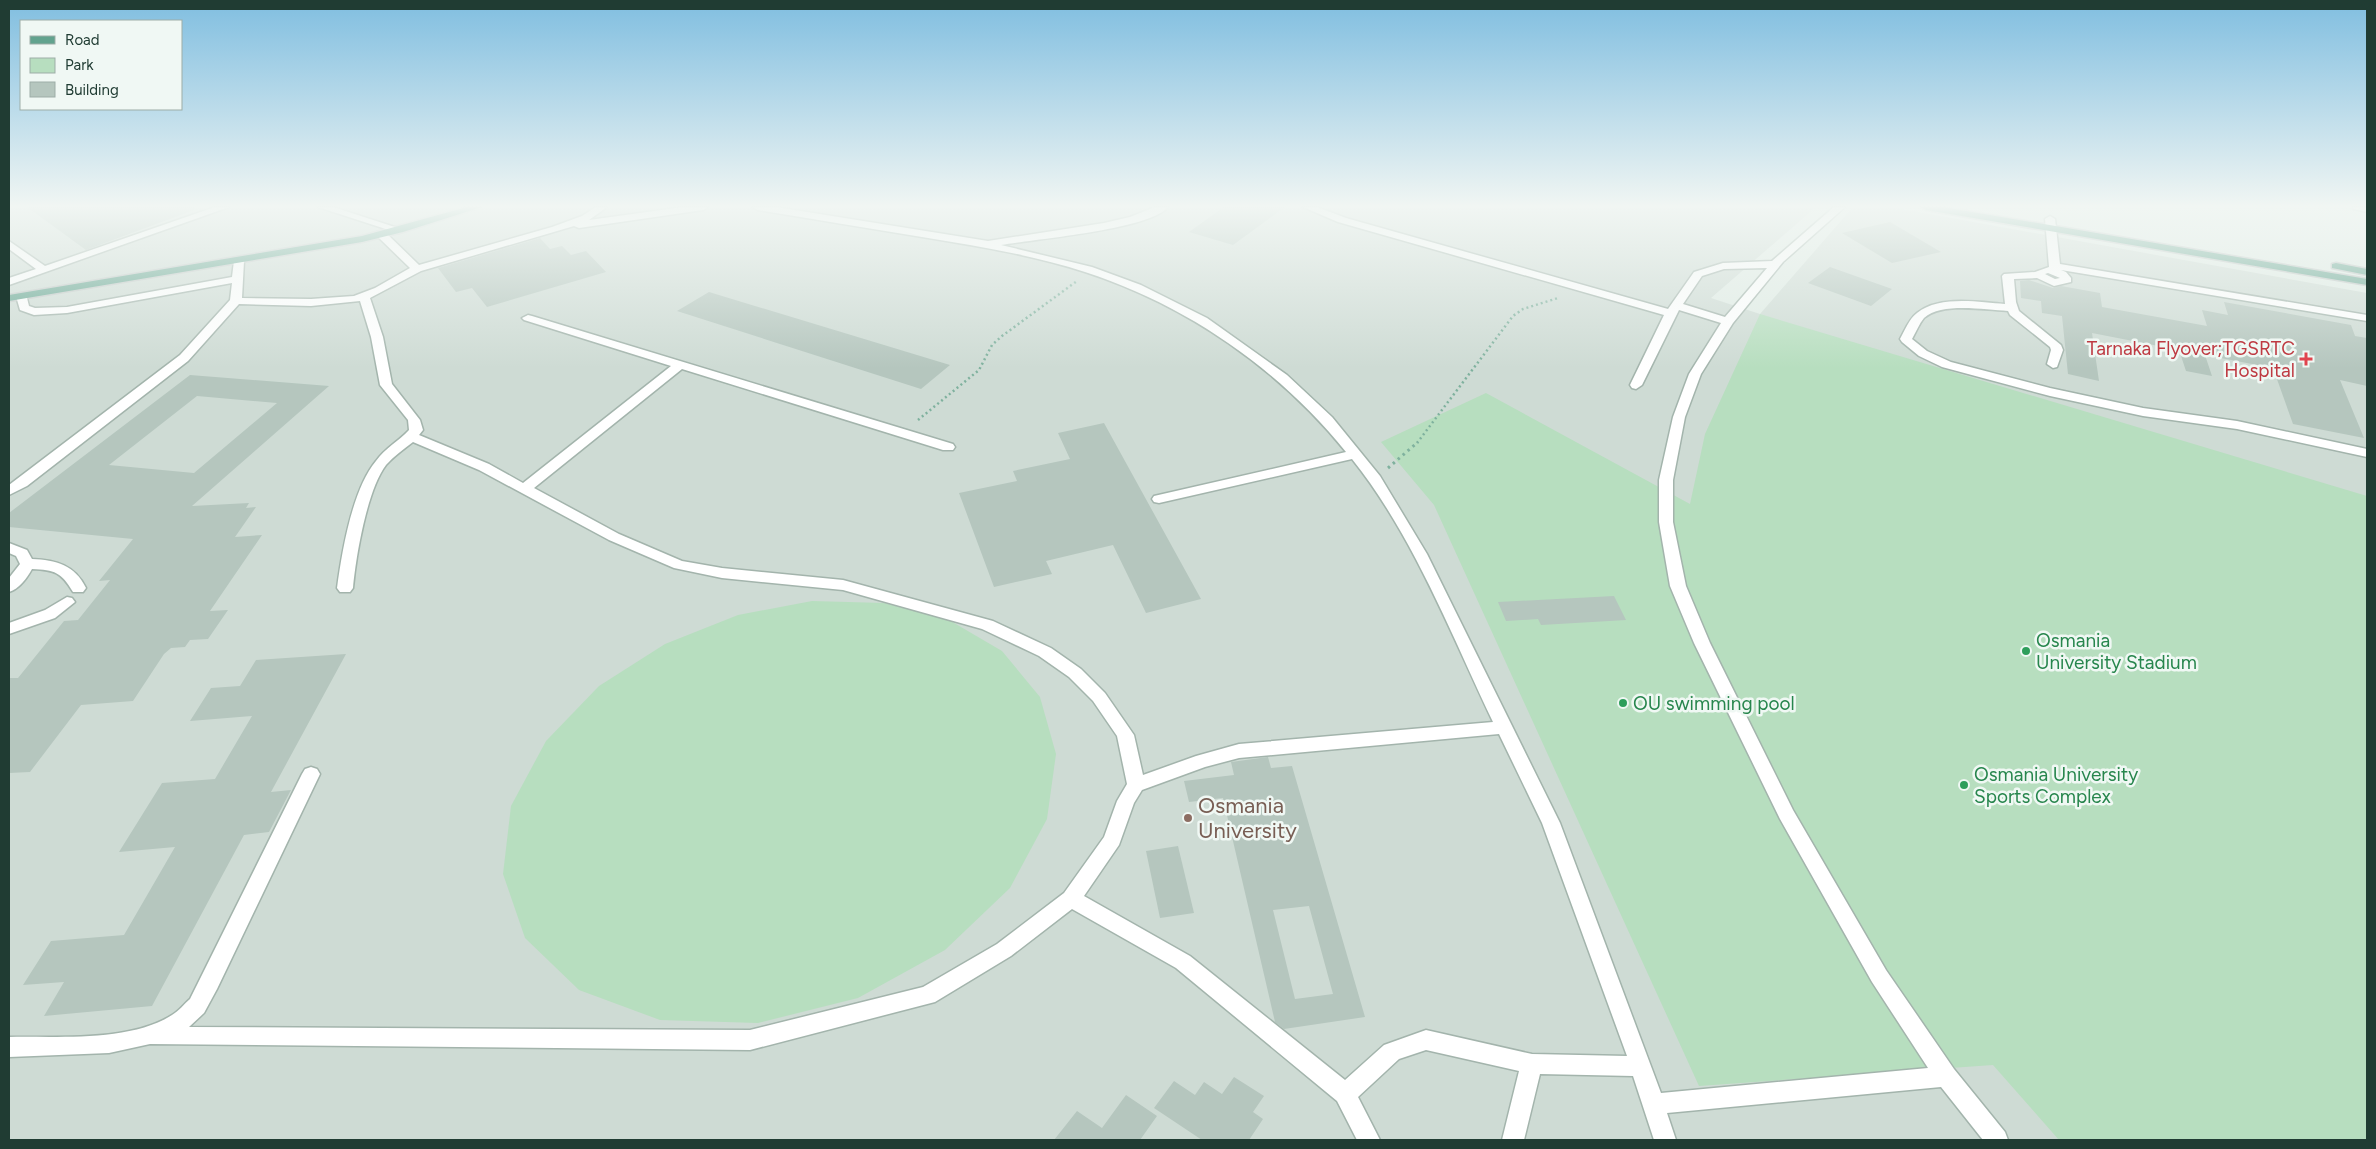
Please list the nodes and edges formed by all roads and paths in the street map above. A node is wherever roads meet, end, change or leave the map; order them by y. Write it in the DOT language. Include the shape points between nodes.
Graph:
graph roads {
  1 [pos="31,261"];
  2 [pos="71,261"];
  3 [pos="240,261"];
  4 [pos="408,261"];
  5 [pos="446,261"];
  6 [pos="1050,261"];
  7 [pos="1486,261"];
  8 [pos="1780,261"];
  9 [pos="2054,261"];
  10 [pos="2252,261"];
  11 [pos="2294,261"];
  12 [pos="1776,264"];
  13 [pos="2055,268"];
  14 [pos="417,269"];
  15 [pos="44,270"];
  16 [pos="1092,271"];
  17 [pos="2367,272"];
  18 [pos="238,279"];
  19 [pos="9,282"];
  20 [pos="2367,282"];
  21 [pos="1587,289"];
  22 [pos="22,296"];
  23 [pos="364,296"];
  24 [pos="9,298"];
  25 [pos="236,301"];
  26 [pos="2011,308"];
  27 [pos="1674,309"];
  28 [pos="528,318"];
  29 [pos="2367,318"];
  30 [pos="1728,320"];
  31 [pos="680,364"];
  32 [pos="2053,364"];
  33 [pos="1636,385"];
  34 [pos="902,433"];
  35 [pos="411,436"];
  36 [pos="948,447"];
  37 [pos="2367,453"];
  38 [pos="1355,454"];
  39 [pos="1375,479"];
  40 [pos="524,489"];
  41 [pos="9,491"];
  42 [pos="1159,499"];
  43 [pos="9,548"];
  44 [pos="27,564"];
  45 [pos="9,587"];
  46 [pos="78,588"];
  47 [pos="345,588"];
  48 [pos="67,602"];
  49 [pos="9,629"];
  50 [pos="1504,727"];
  51 [pos="311,774"];
  52 [pos="1136,785"];
  53 [pos="1070,899"];
  54 [pos="153,1036"];
  55 [pos="9,1047"];
  56 [pos="1532,1064"];
  57 [pos="1641,1066"];
  58 [pos="1946,1076"];
  59 [pos="1345,1094"];
  60 [pos="1652,1104"];
  61 [pos="1369,1140"];
  62 [pos="1513,1140"];
  63 [pos="1665,1140"];
  64 [pos="1997,1140"];
  1 -- 15 [label="street"];
  2 -- 15 [label="street"];
  3 -- 18 [label="street"];
  3 -- 22 [label="main road"];
  4 -- 14 [label="street"];
  5 -- 14 [label="street"];
  6 -- 16 [label="street"];
  7 -- 21 [label="street"];
  8 -- 12 [label="street"];
  9 -- 13 [label="street"];
  10 -- 20 [label="main road"];
  11 -- 17 [label="main road"];
  12 -- 27 [label="street" via="1711,268 1698,274"];
  12 -- 30 [label="street"];
  13 -- 26 [label="street" via="2042,271 2039,276 2008,276"];
  13 -- 29 [label="street"];
  14 -- 23 [label="street"];
  15 -- 19 [label="street"];
  16 -- 34 [label="path" via="1017,323 992,346 970,379"];
  16 -- 38 [label="street" via="1137,287 1203,320 1283,378 1327,420"];
  18 -- 22 [label="street" via="67,310 29,310 24,308"];
  18 -- 25 [label="street"];
  21 -- 27 [label="street"];
  21 -- 39 [label="path" via="1524,309 1513,316 1415,445"];
  22 -- 24 [label="main road"];
  23 -- 25 [label="street" via="340,301"];
  23 -- 35 [label="street" via="377,337 386,385 414,420 416,430"];
  25 -- 41 [label="street" via="184,358"];
  26 -- 32 [label="street" via="2020,319 2055,345 2057,350"];
  26 -- 37 [label="street" via="1955,306 1927,310 1906,339 1918,351 1939,360 2049,392 2145,412 2238,425"];
  27 -- 30 [label="street"];
  27 -- 33 [label="street"];
  28 -- 31 [label="street"];
  30 -- 58 [label="street" via="1695,374 1679,417 1666,480 1666,522 1678,586 1702,643 1786,814 1879,976"];
  31 -- 34 [label="street"];
  31 -- 40 [label="street"];
  34 -- 36 [label="street"];
  35 -- 40 [label="street" via="484,467"];
  35 -- 47 [label="street" via="378,466 347,566"];
  38 -- 39 [label="street"];
  38 -- 42 [label="street"];
  39 -- 50 [label="street" via="1420,554"];
  40 -- 52 [label="street" via="614,537 679,565 722,573 843,585 987,625 1045,652 1075,673 1099,697 1125,735"];
  43 -- 44 [label="street" via="22,553"];
  44 -- 45 [label="street"];
  44 -- 46 [label="street" via="59,567"];
  48 -- 49 [label="street" via="50,614"];
  50 -- 52 [label="street" via="1239,751 1202,760"];
  50 -- 57 [label="street" via="1550,823"];
  51 -- 54 [label="street" via="197,1006 178,1022"];
  52 -- 53 [label="street" via="1126,801 1112,840"];
  53 -- 54 [label="street" via="1004,950 928,995 750,1040"];
  53 -- 59 [label="street" via="1183,962"];
  54 -- 55 [label="street" via="129,1041"];
  56 -- 57 [label="street"];
  56 -- 59 [label="street" via="1426,1040 1392,1052"];
  56 -- 62 [label="street"];
  57 -- 60 [label="street"];
  58 -- 60 [label="street"];
  58 -- 64 [label="street"];
  59 -- 61 [label="street"];
  60 -- 63 [label="street"];
}
